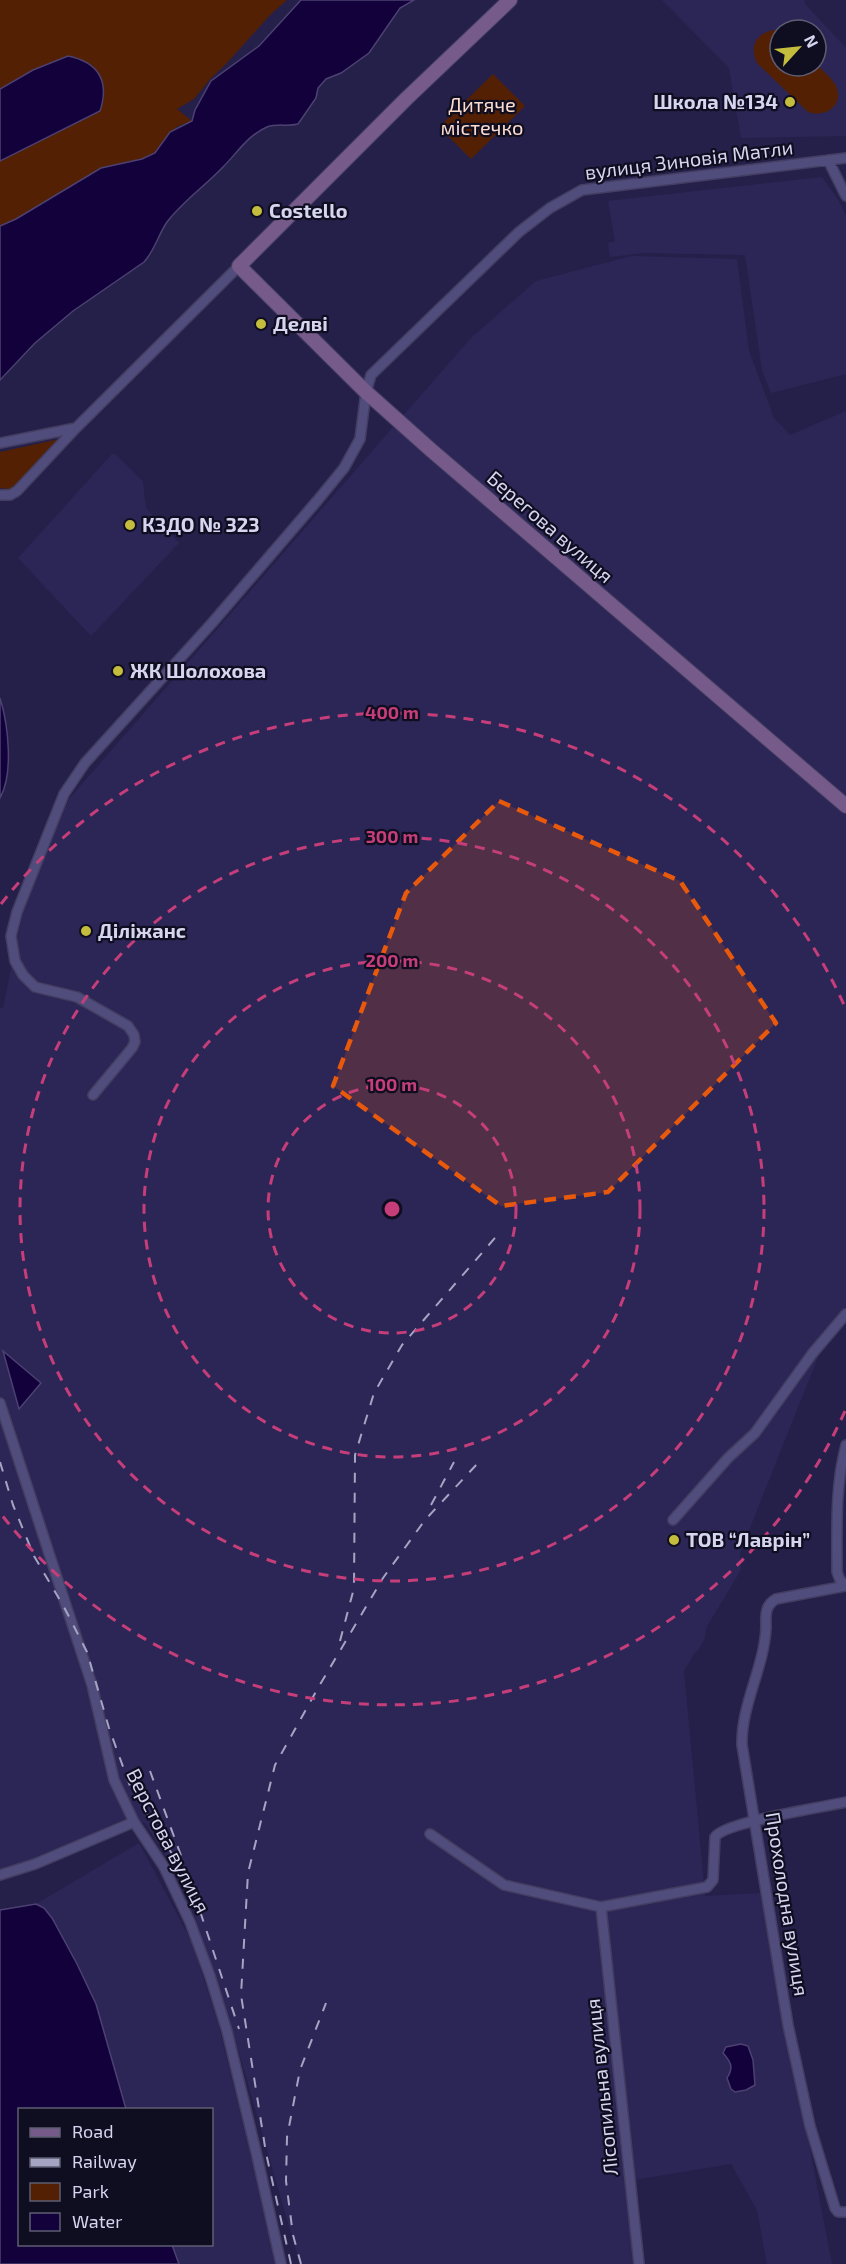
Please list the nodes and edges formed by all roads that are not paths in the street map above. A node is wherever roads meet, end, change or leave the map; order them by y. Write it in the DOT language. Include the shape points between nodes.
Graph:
graph roads {
  1 [pos="510,0"];
  2 [pos="846,158"];
  3 [pos="828,160"];
  4 [pos="846,196"];
  5 [pos="239,266"];
  6 [pos="366,392"];
  7 [pos="76,428"];
  8 [pos="0,443"];
  9 [pos="0,495"];
  10 [pos="846,806"];
  11 [pos="93,1095"];
  12 [pos="846,1314"];
  13 [pos="0,1403"];
  14 [pos="846,1445"];
  15 [pos="673,1520"];
  16 [pos="846,1585"];
  17 [pos="846,1802"];
  18 [pos="756,1820"];
  19 [pos="134,1822"];
  20 [pos="430,1834"];
  21 [pos="0,1875"];
  22 [pos="601,1907"];
  23 [pos="842,2212"];
  24 [pos="281,2264"];
  25 [pos="639,2264"];
  1 -- 5 [label="street"];
  2 -- 3 [label="street, вулиця Зиновія Матли"];
  3 -- 4 [label="street"];
  3 -- 6 [label="street, вулиця Зиновія Матли" via="582,190 519,232 371,375"];
  5 -- 6 [label="street, Берегова вулиця"];
  5 -- 7 [label="street"];
  6 -- 10 [label="street, Берегова вулиця"];
  6 -- 11 [label="street" via="360,440 344,468 80,771 64,795 21,902 11,936 15,961 23,975 35,987 76,997 99,1008 128,1026 134,1035 132,1048"];
  7 -- 8 [label="street"];
  7 -- 9 [label="street" via="17,491"];
  12 -- 15 [label="street" via="755,1433"];
  13 -- 19 [label="street, Верстова вулиця" via="92,1685 114,1780"];
  14 -- 16 [label="street" via="838,1494 837,1572"];
  16 -- 18 [label="street, Прохолодна вулиця" via="772,1601 766,1611 763,1647 742,1728"];
  17 -- 18 [label="street"];
  18 -- 22 [label="street" via="718,1832 713,1880 707,1887"];
  18 -- 23 [label="street, Прохолодна вулиця" via="795,2058 810,2126"];
  19 -- 21 [label="street"];
  19 -- 24 [label="street, Верстова вулиця" via="164,1867 204,1958 226,2031"];
  20 -- 22 [label="street" via="504,1885"];
  22 -- 25 [label="street, Лісопильна вулиця"];
}
